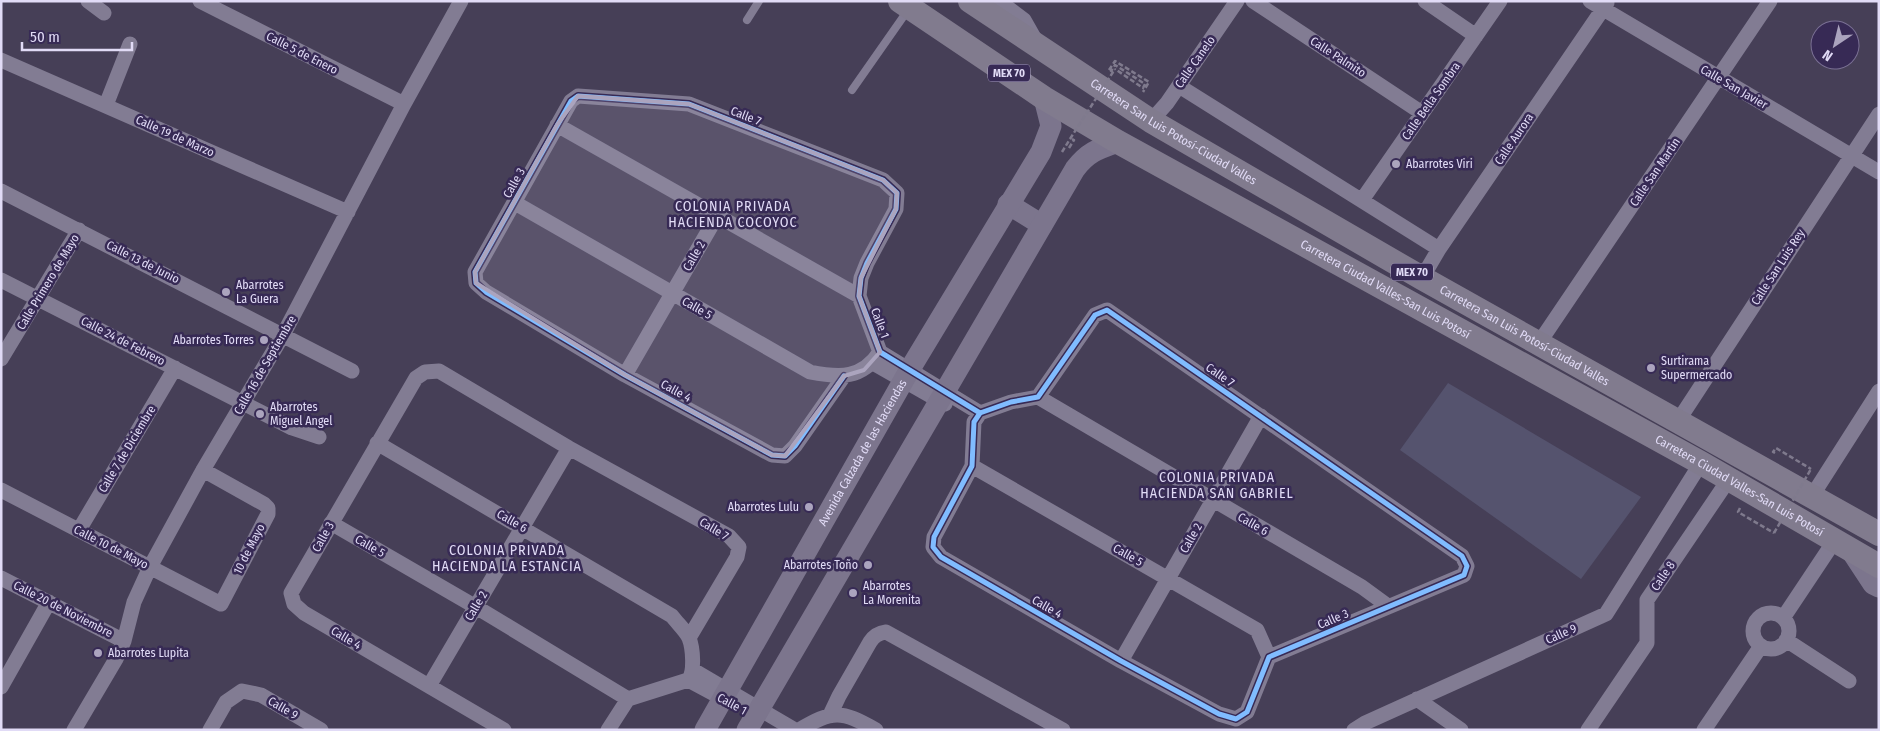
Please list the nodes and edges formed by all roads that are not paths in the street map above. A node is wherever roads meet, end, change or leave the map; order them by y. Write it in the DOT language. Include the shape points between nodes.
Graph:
graph roads {
  1 [pos="88,1"];
  2 [pos="200,1"];
  3 [pos="461,1"];
  4 [pos="759,1"];
  5 [pos="970,1"];
  6 [pos="999,1"];
  7 [pos="1238,1"];
  8 [pos="1253,1"];
  9 [pos="1425,1"];
  10 [pos="1500,1"];
  11 [pos="1770,1"];
  12 [pos="905,4"];
  13 [pos="1600,4"];
  14 [pos="217,5"];
  15 [pos="104,13"];
  16 [pos="747,20"];
  17 [pos="1476,36"];
  18 [pos="130,44"];
  19 [pos="1040,48"];
  20 [pos="1,60"];
  21 [pos="1718,78"];
  22 [pos="1179,86"];
  23 [pos="852,90"];
  24 [pos="578,96"];
  25 [pos="1044,98"];
  26 [pos="404,104"];
  27 [pos="106,106"];
  28 [pos="1422,113"];
  29 [pos="1879,114"];
  30 [pos="1151,121"];
  31 [pos="557,125"];
  32 [pos="1118,142"];
  33 [pos="1850,155"];
  34 [pos="1879,172"];
  35 [pos="1,191"];
  36 [pos="897,193"];
  37 [pos="1362,200"];
  38 [pos="515,202"];
  39 [pos="1008,204"];
  40 [pos="348,212"];
  41 [pos="717,216"];
  42 [pos="1042,225"];
  43 [pos="80,230"];
  44 [pos="1439,249"];
  45 [pos="1422,278"];
  46 [pos="1,280"];
  47 [pos="476,283"];
  48 [pos="672,294"];
  49 [pos="859,296"];
  50 [pos="38,298"];
  51 [pos="283,336"];
  52 [pos="1539,343"];
  53 [pos="876,357"];
  54 [pos="1,359"];
  55 [pos="175,368"];
  56 [pos="352,371"];
  57 [pos="425,372"];
  58 [pos="625,374"];
  59 [pos="907,375"];
  60 [pos="844,376"];
  61 [pos="1879,391"];
  62 [pos="943,396"];
  63 [pos="1038,397"];
  64 [pos="244,403"];
  65 [pos="1260,416"];
  66 [pos="977,417"];
  67 [pos="1678,421"];
  68 [pos="319,438"];
  69 [pos="377,443"];
  70 [pos="569,448"];
  71 [pos="1701,463"];
  72 [pos="972,466"];
  73 [pos="203,470"];
  74 [pos="1729,479"];
  75 [pos="1,490"];
  76 [pos="1812,496"];
  77 [pos="1212,500"];
  78 [pos="331,523"];
  79 [pos="522,527"];
  80 [pos="1874,528"];
  81 [pos="79,530"];
  82 [pos="1843,545"];
  83 [pos="1467,566"];
  84 [pos="1879,566"];
  85 [pos="150,567"];
  86 [pos="1,578"];
  87 [pos="1168,578"];
  88 [pos="1626,584"];
  89 [pos="1879,587"];
  90 [pos="1647,600"];
  91 [pos="49,602"];
  92 [pos="221,604"];
  93 [pos="294,604"];
  94 [pos="1388,606"];
  95 [pos="476,607"];
  96 [pos="1783,618"];
  97 [pos="689,638"];
  98 [pos="1786,640"];
  99 [pos="124,641"];
  100 [pos="1761,646"];
  101 [pos="1269,657"];
  102 [pos="1121,661"];
  103 [pos="690,675"];
  104 [pos="1849,681"];
  105 [pos="429,686"];
  106 [pos="1,687"];
  107 [pos="726,694"];
  108 [pos="628,698"];
  109 [pos="1417,699"];
  110 [pos="830,715"];
  111 [pos="754,718"];
  112 [pos="1062,729"];
  113 [pos="74,730"];
  114 [pos="210,730"];
  115 [pos="321,730"];
  116 [pos="504,730"];
  117 [pos="608,730"];
  118 [pos="706,730"];
  119 [pos="775,730"];
  120 [pos="797,730"];
  121 [pos="876,730"];
  122 [pos="1354,730"];
  123 [pos="1461,730"];
  124 [pos="1588,730"];
  125 [pos="1704,730"];
  1 -- 15 [label="street"];
  2 -- 14 [label="street, Calle 5 de Enero"];
  3 -- 26 [label="street, Calle 16 de Septiembre"];
  4 -- 16 [label="lane"];
  5 -- 19 [label="main road, Carretera San Luis Potosí-Ciudad Valles / MEX 70"];
  6 -- 19 [label="street" via="1024,20"];
  7 -- 22 [label="street, Calle Canelo"];
  8 -- 28 [label="street, Calle Palmito"];
  9 -- 17 [label="street"];
  10 -- 17 [label="street, Calle Bella Sombra"];
  11 -- 21 [label="street, Calle San Martín"];
  12 -- 23 [label="lane"];
  12 -- 25 [label="main road, Carretera Ciudad Valles-San Luis Potosí / MEX 70"];
  13 -- 21 [label="street, Calle San Javier"];
  13 -- 44 [label="street, Calle Aurora"];
  14 -- 26 [label="street, Calle 5 de Enero"];
  17 -- 28 [label="street, Calle Bella Sombra"];
  18 -- 27 [label="street"];
  19 -- 30 [label="main road, Carretera San Luis Potosí-Ciudad Valles / MEX 70"];
  20 -- 27 [label="street, Calle 19 de Marzo"];
  21 -- 33 [label="street, Calle San Javier"];
  21 -- 52 [label="street, Calle San Martín"];
  22 -- 30 [label="street, Calle Canelo"];
  22 -- 37 [label="street"];
  24 -- 31 [label="street, Calle 3" via="571,101"];
  24 -- 36 [label="street, Calle 7" via="689,104 883,180"];
  25 -- 32 [label="main road, Carretera Ciudad Valles-San Luis Potosí / MEX 70"];
  25 -- 39 [label="street, Avenida Calzada de las Haciendas" via="1050,116 1050,131 1041,152"];
  26 -- 40 [label="street, Calle 16 de Septiembre"];
  27 -- 40 [label="street, Calle 19 de Marzo"];
  28 -- 37 [label="street, Calle Bella Sombra"];
  29 -- 33 [label="street, Calle San Luis Rey"];
  30 -- 45 [label="main road, Carretera San Luis Potosí-Ciudad Valles / MEX 70"];
  31 -- 38 [label="street, Calle 3"];
  31 -- 41 [label="street"];
  32 -- 42 [label="street" via="1085,156"];
  32 -- 71 [label="main road, Carretera Ciudad Valles-San Luis Potosí / MEX 70"];
  33 -- 34 [label="street, Calle San Javier"];
  33 -- 67 [label="street, Calle San Luis Rey"];
  35 -- 43 [label="street, Calle 13 de Junio"];
  36 -- 49 [label="street, Calle 1" via="896,209 867,263"];
  37 -- 44 [label="street"];
  38 -- 47 [label="street, Calle 3" via="475,272"];
  38 -- 48 [label="street, Calle 5"];
  39 -- 42 [label="street"];
  39 -- 59 [label="street, Avenida Calzada de las Haciendas"];
  40 -- 51 [label="street, Calle 16 de Septiembre"];
  41 -- 48 [label="street, Calle 2"];
  41 -- 49 [label="street"];
  42 -- 62 [label="street"];
  43 -- 50 [label="street, Calle Primero de Mayo"];
  43 -- 51 [label="street, Calle 13 de Junio"];
  44 -- 45 [label="street, Calle Aurora"];
  45 -- 52 [label="main road, Carretera San Luis Potosí-Ciudad Valles / MEX 70"];
  46 -- 50 [label="street, Calle 24 de Febrero"];
  47 -- 58 [label="street, Calle 4"];
  48 -- 58 [label="street, Calle 2"];
  48 -- 60 [label="street, Calle 5" via="810,372"];
  49 -- 53 [label="street, Calle 1"];
  50 -- 54 [label="street, Calle Primero de Mayo"];
  50 -- 55 [label="street, Calle 24 de Febrero"];
  51 -- 56 [label="street, Calle 13 de Junio"];
  51 -- 64 [label="street, Calle 16 de Septiembre"];
  52 -- 67 [label="main road, Carretera San Luis Potosí-Ciudad Valles / MEX 70"];
  53 -- 59 [label="street, Calle 1"];
  53 -- 60 [label="street, Calle 5" via="864,370"];
  55 -- 64 [label="street, Calle 24 de Febrero"];
  55 -- 81 [label="street, Calle 7 de Diciembre"];
  57 -- 69 [label="street, Calle 3" via="416,378"];
  57 -- 70 [label="street, Calle 7" via="439,371"];
  58 -- 60 [label="street, Calle 4" via="772,455 785,456"];
  59 -- 62 [label="street, Calle 1"];
  59 -- 107 [label="street, Avenida Calzada de las Haciendas"];
  61 -- 76 [label="street"];
  62 -- 66 [label="street, Calle 1"];
  62 -- 111 [label="street"];
  63 -- 65 [label="street, Calle 7" via="1095,315 1108,310"];
  63 -- 66 [label="street" via="1011,402"];
  63 -- 77 [label="street, Calle 6"];
  64 -- 68 [label="street, Calle 24 de Febrero"];
  64 -- 73 [label="street, Calle 16 de Septiembre"];
  65 -- 77 [label="street, Calle 2"];
  65 -- 83 [label="street, Calle 7" via="1462,556"];
  66 -- 72 [label="street"];
  67 -- 76 [label="main road, Carretera San Luis Potosí-Ciudad Valles / MEX 70"];
  69 -- 78 [label="street, Calle 3"];
  69 -- 79 [label="street, Calle 6"];
  70 -- 79 [label="street, Calle 2"];
  70 -- 97 [label="street, Calle 7" via="729,536 739,547 737,557"];
  71 -- 74 [label="main road, Carretera Ciudad Valles-San Luis Potosí / MEX 70"];
  71 -- 88 [label="street, Calle 9"];
  72 -- 87 [label="street, Calle 5"];
  72 -- 102 [label="street, Calle 4" via="934,536 933,547 941,557"];
  73 -- 85 [label="street, Calle 16 de Septiembre"];
  73 -- 92 [label="street, 10 de Mayo" via="268,508 268,514"];
  74 -- 82 [label="main road, Carretera Ciudad Valles-San Luis Potosí / MEX 70"];
  74 -- 90 [label="street, Calle 8"];
  75 -- 81 [label="street, Calle 10 de Mayo"];
  76 -- 80 [label="main road, Carretera San Luis Potosí-Ciudad Valles / MEX 70"];
  77 -- 87 [label="street, Calle 2"];
  77 -- 94 [label="street, Calle 6" via="1362,587"];
  78 -- 93 [label="street, Calle 3" via="291,594"];
  78 -- 95 [label="street, Calle 5"];
  79 -- 95 [label="street, Calle 2"];
  79 -- 97 [label="street, Calle 6" via="672,616"];
  81 -- 85 [label="street, Calle 10 de Mayo"];
  82 -- 84 [label="main road, Carretera Ciudad Valles-San Luis Potosí / MEX 70"];
  82 -- 89 [label="street" via="1873,584"];
  82 -- 96 [label="street"];
  83 -- 94 [label="street, Calle 3" via="1464,575"];
  85 -- 92 [label="street, Calle 10 de Mayo"];
  85 -- 99 [label="street, Calle 16 de Septiembre" via="134,602"];
  86 -- 91 [label="street, Calle 20 de Noviembre"];
  87 -- 101 [label="street, Calle 5" via="1257,630"];
  87 -- 102 [label="street, Calle 2"];
  88 -- 90 [label="street"];
  88 -- 109 [label="street, Calle 9" via="1606,614"];
  90 -- 124 [label="street, Calle 8" via="1647,643"];
  91 -- 99 [label="street, Calle 20 de Noviembre"];
  91 -- 106 [label="street"];
  93 -- 105 [label="street, Calle 4" via="304,613"];
  94 -- 101 [label="street, Calle 3"];
  95 -- 105 [label="street, Calle 2"];
  95 -- 108 [label="street, Calle 5"];
  96 -- 98 [label="street" via="1789,630"];
  96 -- 100 [label="street" via="1771,613 1759,618 1754,635"];
  97 -- 103 [label="street"];
  98 -- 100 [label="street" via="1773,648"];
  98 -- 104 [label="street"];
  99 -- 113 [label="street, Calle 16 de Septiembre"];
  100 -- 125 [label="street"];
  101 -- 102 [label="street, Calle 4" via="1247,712 1236,719 1219,714"];
  103 -- 107 [label="street, Calle 1"];
  103 -- 108 [label="street"];
  105 -- 116 [label="street, Calle 4"];
  107 -- 111 [label="street, Calle 1"];
  107 -- 118 [label="street, Avenida Calzada de las Haciendas"];
  108 -- 117 [label="street"];
  109 -- 122 [label="street, Calle 9"];
  109 -- 123 [label="street"];
  110 -- 112 [label="street" via="874,636 886,632"];
  110 -- 120 [label="street"];
  110 -- 121 [label="street" via="854,717"];
  111 -- 119 [label="street, Calle 1"];
  111 -- 120 [label="street, Calle 1"];
  114 -- 115 [label="street, Calle 9" via="226,702 242,691 261,695"];
}
